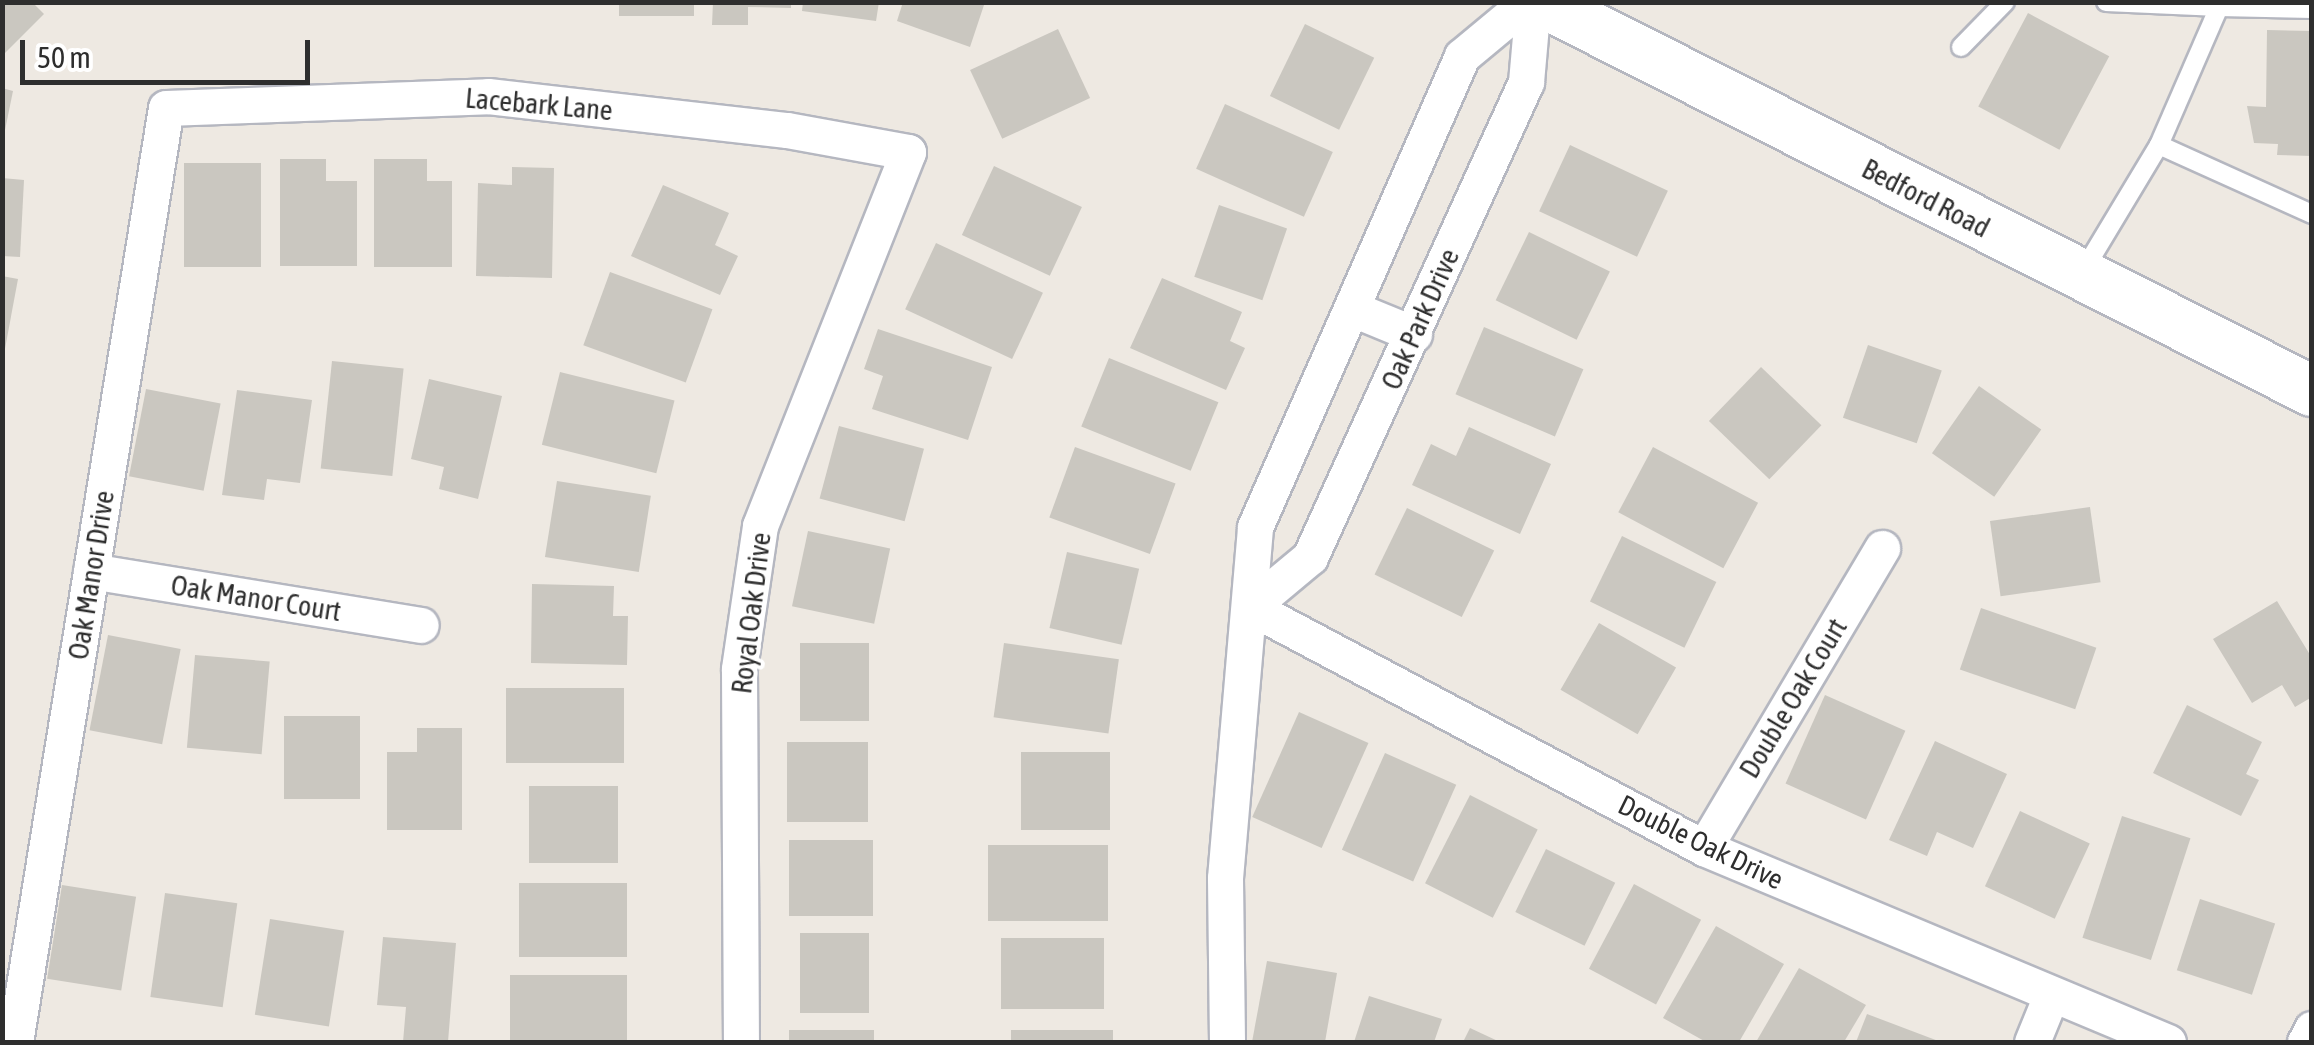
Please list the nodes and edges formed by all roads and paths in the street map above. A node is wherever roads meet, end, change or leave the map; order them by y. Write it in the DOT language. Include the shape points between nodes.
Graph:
graph roads {
  1 [pos="1530,2"];
  2 [pos="1542,2"];
  3 [pos="2005,2"];
  4 [pos="2106,2"];
  5 [pos="2220,7"];
  6 [pos="2312,8"];
  7 [pos="1961,47"];
  8 [pos="166,108"];
  9 [pos="2159,145"];
  10 [pos="908,152"];
  11 [pos="2312,214"];
  12 [pos="2080,276"];
  13 [pos="1353,309"];
  14 [pos="1414,334"];
  15 [pos="2312,392"];
  16 [pos="1882,548"];
  17 [pos="91,571"];
  18 [pos="1250,606"];
  19 [pos="421,625"];
  20 [pos="1704,848"];
  21 [pos="2050,998"];
  22 [pos="2312,1029"];
  23 [pos="15,1042"];
  24 [pos="741,1042"];
  25 [pos="1227,1042"];
  26 [pos="2032,1042"];
  27 [pos="2168,1042"];
  28 [pos="2305,1042"];
  1 -- 13 [label="street, Oak Park Drive" via="1462,56"];
  1 -- 14 [label="street, Oak Park Drive" via="1526,82"];
  2 -- 12 [label="main road, Bedford Road"];
  3 -- 7 [label="lane"];
  4 -- 5 [label="lane"];
  5 -- 6 [label="lane"];
  5 -- 9 [label="lane"];
  8 -- 10 [label="street, Lacebark Lane" via="488,96 786,130"];
  8 -- 17 [label="street, Oak Manor Drive"];
  9 -- 11 [label="lane"];
  9 -- 12 [label="lane"];
  10 -- 24 [label="street, Royal Oak Drive" via="760,526 738,669"];
  12 -- 15 [label="main road, Bedford Road"];
  13 -- 14 [label="street"];
  13 -- 18 [label="street, Oak Park Drive" via="1255,526"];
  14 -- 18 [label="street, Oak Park Drive" via="1310,557"];
  16 -- 20 [label="street, Double Oak Court"];
  17 -- 19 [label="street, Oak Manor Court"];
  17 -- 23 [label="street, Oak Manor Drive"];
  18 -- 20 [label="street, Double Oak Drive"];
  18 -- 25 [label="street, Oak Park Drive" via="1225,878"];
  20 -- 21 [label="street, Double Oak Drive"];
  21 -- 26 [label="street"];
  21 -- 27 [label="street, Double Oak Drive"];
  22 -- 28 [label="street"];
}
